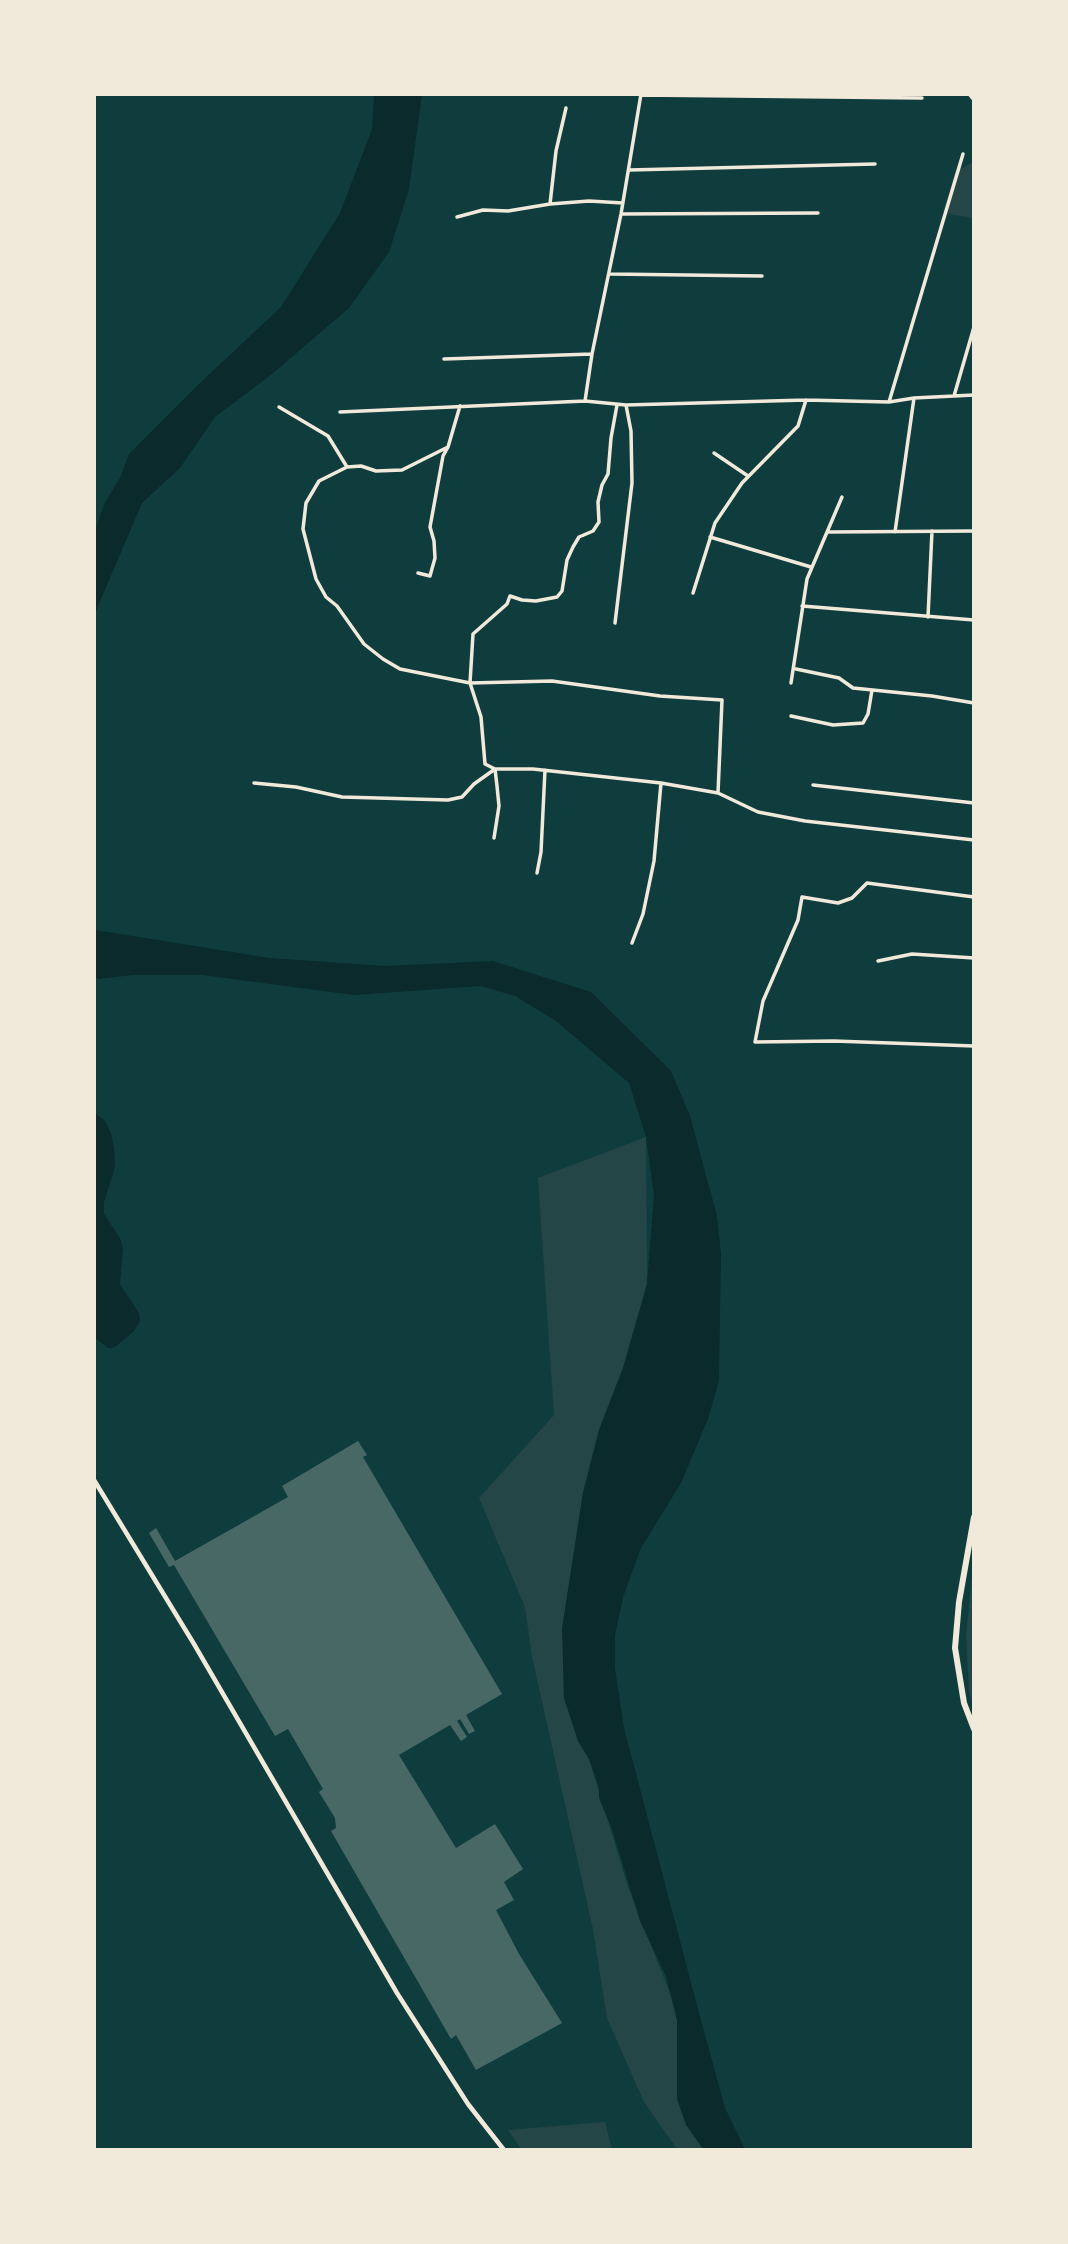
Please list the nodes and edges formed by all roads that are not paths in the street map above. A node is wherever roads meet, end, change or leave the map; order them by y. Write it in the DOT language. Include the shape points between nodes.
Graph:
graph roads {
  1 [pos="969,94"];
  2 [pos="641,95"];
  3 [pos="922,98"];
  4 [pos="974,100"];
  5 [pos="566,107"];
  6 [pos="963,154"];
  7 [pos="875,164"];
  8 [pos="629,170"];
  9 [pos="623,203"];
  10 [pos="550,204"];
  11 [pos="818,213"];
  12 [pos="621,215"];
  13 [pos="457,217"];
  14 [pos="610,274"];
  15 [pos="762,276"];
  16 [pos="974,327"];
  17 [pos="592,354"];
  18 [pos="444,359"];
  19 [pos="954,396"];
  20 [pos="974,396"];
  21 [pos="914,398"];
  22 [pos="806,400"];
  23 [pos="584,401"];
  24 [pos="889,402"];
  25 [pos="617,404"];
  26 [pos="626,405"];
  27 [pos="460,406"];
  28 [pos="279,407"];
  29 [pos="340,412"];
  30 [pos="448,447"];
  31 [pos="714,453"];
  32 [pos="347,467"];
  33 [pos="748,476"];
  34 [pos="842,497"];
  35 [pos="932,531"];
  36 [pos="974,531"];
  37 [pos="829,532"];
  38 [pos="895,533"];
  39 [pos="710,537"];
  40 [pos="811,567"];
  41 [pos="418,573"];
  42 [pos="693,593"];
  43 [pos="802,606"];
  44 [pos="928,617"];
  45 [pos="974,620"];
  46 [pos="615,623"];
  47 [pos="795,668"];
  48 [pos="470,682"];
  49 [pos="791,683"];
  50 [pos="872,690"];
  51 [pos="974,703"];
  52 [pos="791,716"];
  53 [pos="495,769"];
  54 [pos="545,770"];
  55 [pos="254,783"];
  56 [pos="661,783"];
  57 [pos="813,785"];
  58 [pos="718,793"];
  59 [pos="974,803"];
  60 [pos="494,838"];
  61 [pos="974,840"];
  62 [pos="537,873"];
  63 [pos="974,897"];
  64 [pos="632,943"];
  65 [pos="974,958"];
  66 [pos="878,961"];
  67 [pos="974,1046"];
  68 [pos="94,1480"];
  69 [pos="974,1517"];
  70 [pos="974,1729"];
  71 [pos="504,2150"];
  1 -- 4 [label="street"];
  2 -- 3 [label="street"];
  2 -- 8 [label="street"];
  5 -- 10 [label="street"];
  6 -- 24 [label="street"];
  7 -- 8 [label="street"];
  8 -- 9 [label="street"];
  9 -- 10 [label="street"];
  9 -- 12 [label="street"];
  10 -- 13 [label="street"];
  11 -- 12 [label="street"];
  12 -- 14 [label="street"];
  14 -- 15 [label="street"];
  14 -- 17 [label="street"];
  16 -- 19 [label="street"];
  17 -- 18 [label="street"];
  17 -- 23 [label="street"];
  19 -- 20 [label="street"];
  19 -- 21 [label="street"];
  21 -- 24 [label="street"];
  21 -- 38 [label="street"];
  22 -- 24 [label="street"];
  22 -- 26 [label="street"];
  22 -- 33 [label="street" via="798,426"];
  23 -- 25 [label="street"];
  23 -- 27 [label="street"];
  25 -- 26 [label="street"];
  25 -- 48 [label="street" via="608,474 598,502 599,522 573,547 557,597 536,601 510,596 473,634"];
  26 -- 46 [label="street" via="632,483"];
  27 -- 29 [label="street"];
  27 -- 30 [label="street"];
  28 -- 32 [label="street" via="328,436"];
  30 -- 32 [label="street" via="402,470"];
  30 -- 41 [label="street" via="430,527 435,558 430,576"];
  31 -- 33 [label="street"];
  32 -- 48 [label="street" via="319,481 306,503 303,529 316,579 326,597 364,644 383,659 400,669"];
  33 -- 39 [label="street"];
  34 -- 37 [label="street"];
  35 -- 36 [label="street"];
  35 -- 38 [label="street"];
  35 -- 44 [label="street"];
  37 -- 38 [label="street"];
  37 -- 40 [label="street"];
  39 -- 40 [label="street"];
  39 -- 42 [label="street"];
  40 -- 43 [label="street"];
  43 -- 44 [label="street"];
  43 -- 47 [label="street"];
  44 -- 45 [label="street"];
  47 -- 49 [label="street"];
  47 -- 50 [label="street"];
  48 -- 53 [label="street" via="481,718 485,764"];
  48 -- 58 [label="street" via="552,681 660,696 722,699"];
  50 -- 51 [label="street"];
  50 -- 52 [label="street" via="863,723 832,725"];
  53 -- 54 [label="street"];
  53 -- 55 [label="street" via="462,797 448,800 342,797"];
  53 -- 60 [label="street" via="499,806"];
  54 -- 56 [label="street"];
  54 -- 62 [label="street"];
  56 -- 58 [label="street"];
  56 -- 64 [label="street" via="654,861"];
  57 -- 59 [label="street"];
  58 -- 61 [label="street" via="758,812 805,821"];
  63 -- 67 [label="street" via="867,883 852,898 838,903 802,897 798,920 763,1001 755,1041"];
  65 -- 66 [label="street" via="912,954"];
  68 -- 71 [label="street" via="397,1993 468,2104"];
  69 -- 70 [label="highway" via="955,1648 961,1691"];
}
